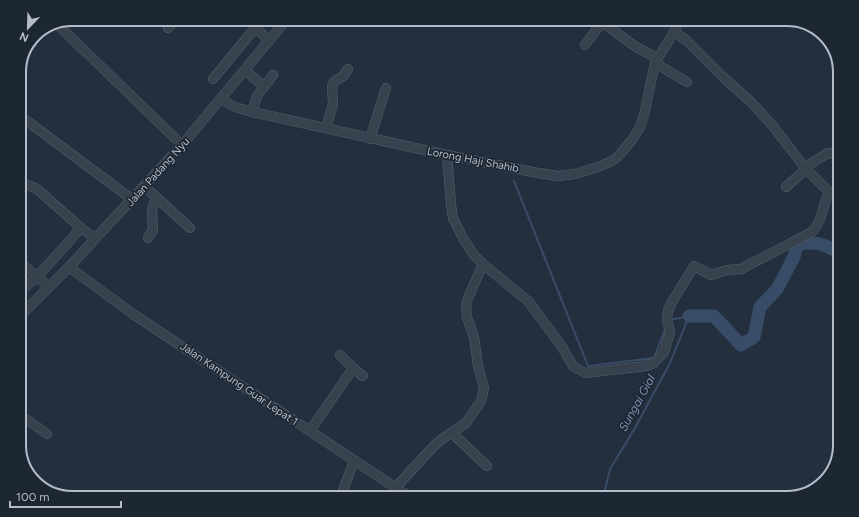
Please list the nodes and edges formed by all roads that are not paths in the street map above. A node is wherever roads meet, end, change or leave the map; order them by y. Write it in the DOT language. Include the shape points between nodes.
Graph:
graph roads {
  1 [pos="281,26"];
  2 [pos="597,26"];
  3 [pos="608,26"];
  4 [pos="677,26"];
  5 [pos="256,27"];
  6 [pos="61,28"];
  7 [pos="611,28"];
  8 [pos="674,32"];
  9 [pos="269,41"];
  10 [pos="586,45"];
  11 [pos="656,60"];
  12 [pos="348,69"];
  13 [pos="245,70"];
  14 [pos="273,75"];
  15 [pos="213,79"];
  16 [pos="686,82"];
  17 [pos="264,87"];
  18 [pos="386,88"];
  19 [pos="221,99"];
  20 [pos="252,112"];
  21 [pos="26,120"];
  22 [pos="326,128"];
  23 [pos="370,138"];
  24 [pos="182,145"];
  25 [pos="833,154"];
  26 [pos="447,155"];
  27 [pos="805,168"];
  28 [pos="26,186"];
  29 [pos="145,187"];
  30 [pos="786,187"];
  31 [pos="829,192"];
  32 [pos="833,193"];
  33 [pos="156,197"];
  34 [pos="133,200"];
  35 [pos="81,228"];
  36 [pos="190,228"];
  37 [pos="95,238"];
  38 [pos="148,238"];
  39 [pos="64,247"];
  40 [pos="77,258"];
  41 [pos="483,264"];
  42 [pos="69,267"];
  43 [pos="26,268"];
  44 [pos="36,277"];
  45 [pos="26,286"];
  46 [pos="49,287"];
  47 [pos="26,310"];
  48 [pos="340,355"];
  49 [pos="353,368"];
  50 [pos="363,376"];
  51 [pos="26,419"];
  52 [pos="310,431"];
  53 [pos="452,433"];
  54 [pos="47,434"];
  55 [pos="354,461"];
  56 [pos="487,466"];
  57 [pos="396,487"];
  58 [pos="343,491"];
  59 [pos="401,491"];
  1 -- 9 [label="street, Jalan Padang Nyu"];
  2 -- 10 [label="street"];
  3 -- 7 [label="street"];
  4 -- 8 [label="street"];
  5 -- 9 [label="street"];
  5 -- 15 [label="street"];
  6 -- 24 [label="street"];
  7 -- 11 [label="street"];
  8 -- 11 [label="street"];
  8 -- 27 [label="street" via="686,40 752,103"];
  9 -- 13 [label="street, Jalan Padang Nyu"];
  11 -- 16 [label="street"];
  11 -- 26 [label="street, Lorong Haji Shahib" via="640,127 614,160 598,168 558,176"];
  12 -- 22 [label="street" via="332,86 333,104"];
  13 -- 17 [label="street"];
  13 -- 19 [label="street, Jalan Padang Nyu"];
  14 -- 17 [label="street"];
  17 -- 20 [label="street" via="257,96"];
  18 -- 23 [label="street"];
  19 -- 20 [label="street, Lorong Haji Shahib"];
  19 -- 24 [label="street, Jalan Padang Nyu"];
  20 -- 22 [label="street, Lorong Haji Shahib"];
  21 -- 34 [label="street"];
  22 -- 23 [label="street, Lorong Haji Shahib"];
  23 -- 26 [label="street, Lorong Haji Shahib"];
  24 -- 29 [label="street, Jalan Padang Nyu"];
  25 -- 27 [label="street" via="828,153"];
  26 -- 41 [label="street" via="453,218 473,254"];
  27 -- 30 [label="street"];
  27 -- 31 [label="street"];
  28 -- 35 [label="street" via="37,189"];
  29 -- 33 [label="street"];
  29 -- 34 [label="street, Jalan Padang Nyu"];
  31 -- 32 [label="street"];
  31 -- 41 [label="street" via="818,226 812,232 741,269 711,275 694,266 672,302 667,319 670,333 664,352 654,363 646,366 585,373 573,366 529,302"];
  33 -- 36 [label="street"];
  33 -- 38 [label="street" via="152,210 153,230"];
  34 -- 37 [label="street, Jalan Padang Nyu"];
  35 -- 37 [label="street"];
  35 -- 39 [label="street"];
  37 -- 40 [label="street, Jalan Padang Nyu"];
  39 -- 40 [label="street"];
  39 -- 44 [label="street"];
  40 -- 42 [label="street, Jalan Padang Nyu"];
  41 -- 53 [label="street" via="466,305 484,388 482,401 466,423"];
  42 -- 46 [label="street, Jalan Padang Nyu"];
  42 -- 52 [label="street, Jalan Kampung Guar Lepat 1" via="133,314"];
  43 -- 44 [label="street"];
  44 -- 45 [label="street"];
  44 -- 46 [label="street"];
  46 -- 47 [label="street, Jalan Padang Nyu"];
  48 -- 49 [label="street"];
  49 -- 50 [label="street"];
  49 -- 52 [label="street"];
  51 -- 54 [label="street"];
  52 -- 55 [label="street, Jalan Kampung Guar Lepat 1"];
  53 -- 56 [label="street"];
  53 -- 57 [label="street" via="432,447"];
  55 -- 57 [label="street, Jalan Kampung Guar Lepat 1"];
  55 -- 58 [label="street"];
  57 -- 59 [label="street, Jalan Kampung Guar Lepat 1"];
}
